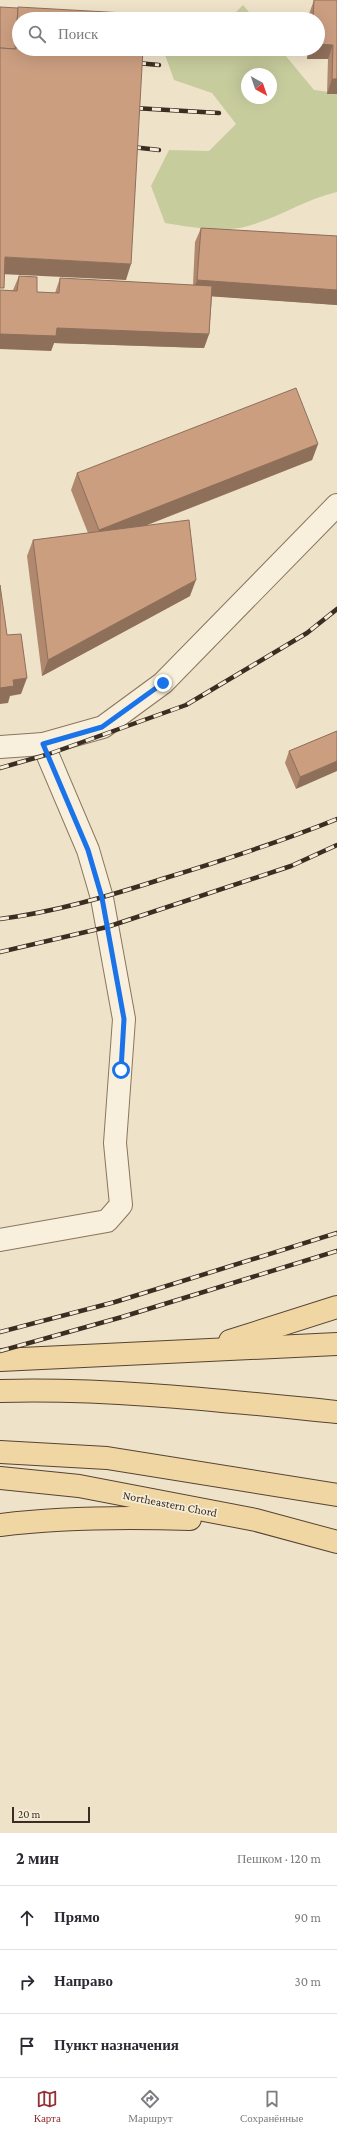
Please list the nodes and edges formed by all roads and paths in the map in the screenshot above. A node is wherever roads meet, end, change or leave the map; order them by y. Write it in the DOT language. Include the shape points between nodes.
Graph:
graph roads {
  1 [pos="337,504"];
  2 [pos="43,744"];
  3 [pos="0,747"];
  4 [pos="0,1240"];
  5 [pos="337,1307"];
  6 [pos="337,1344"];
  7 [pos="200,1350"];
  8 [pos="0,1360"];
  9 [pos="0,1391"];
  10 [pos="337,1412"];
  11 [pos="0,1452"];
  12 [pos="0,1478"];
  13 [pos="337,1495"];
  14 [pos="256,1520"];
  15 [pos="0,1525"];
  16 [pos="337,1542"];
  1 -- 2 [label="lane" via="163,683 102,727"];
  2 -- 3 [label="lane"];
  2 -- 4 [label="lane" via="88,850 102,898 124,1019 115,1143 121,1205 107,1221"];
  5 -- 7 [label="main road"];
  6 -- 7 [label="main road"];
  7 -- 8 [label="main road"];
  9 -- 10 [label="main road" via="44,1390 195,1398"];
  11 -- 13 [label="main road" via="107,1458"];
  12 -- 14 [label="main road, Northeastern Chord" via="79,1486"];
  14 -- 15 [label="main road" via="133,1517"];
  14 -- 16 [label="main road, Northeastern Chord"];
}
